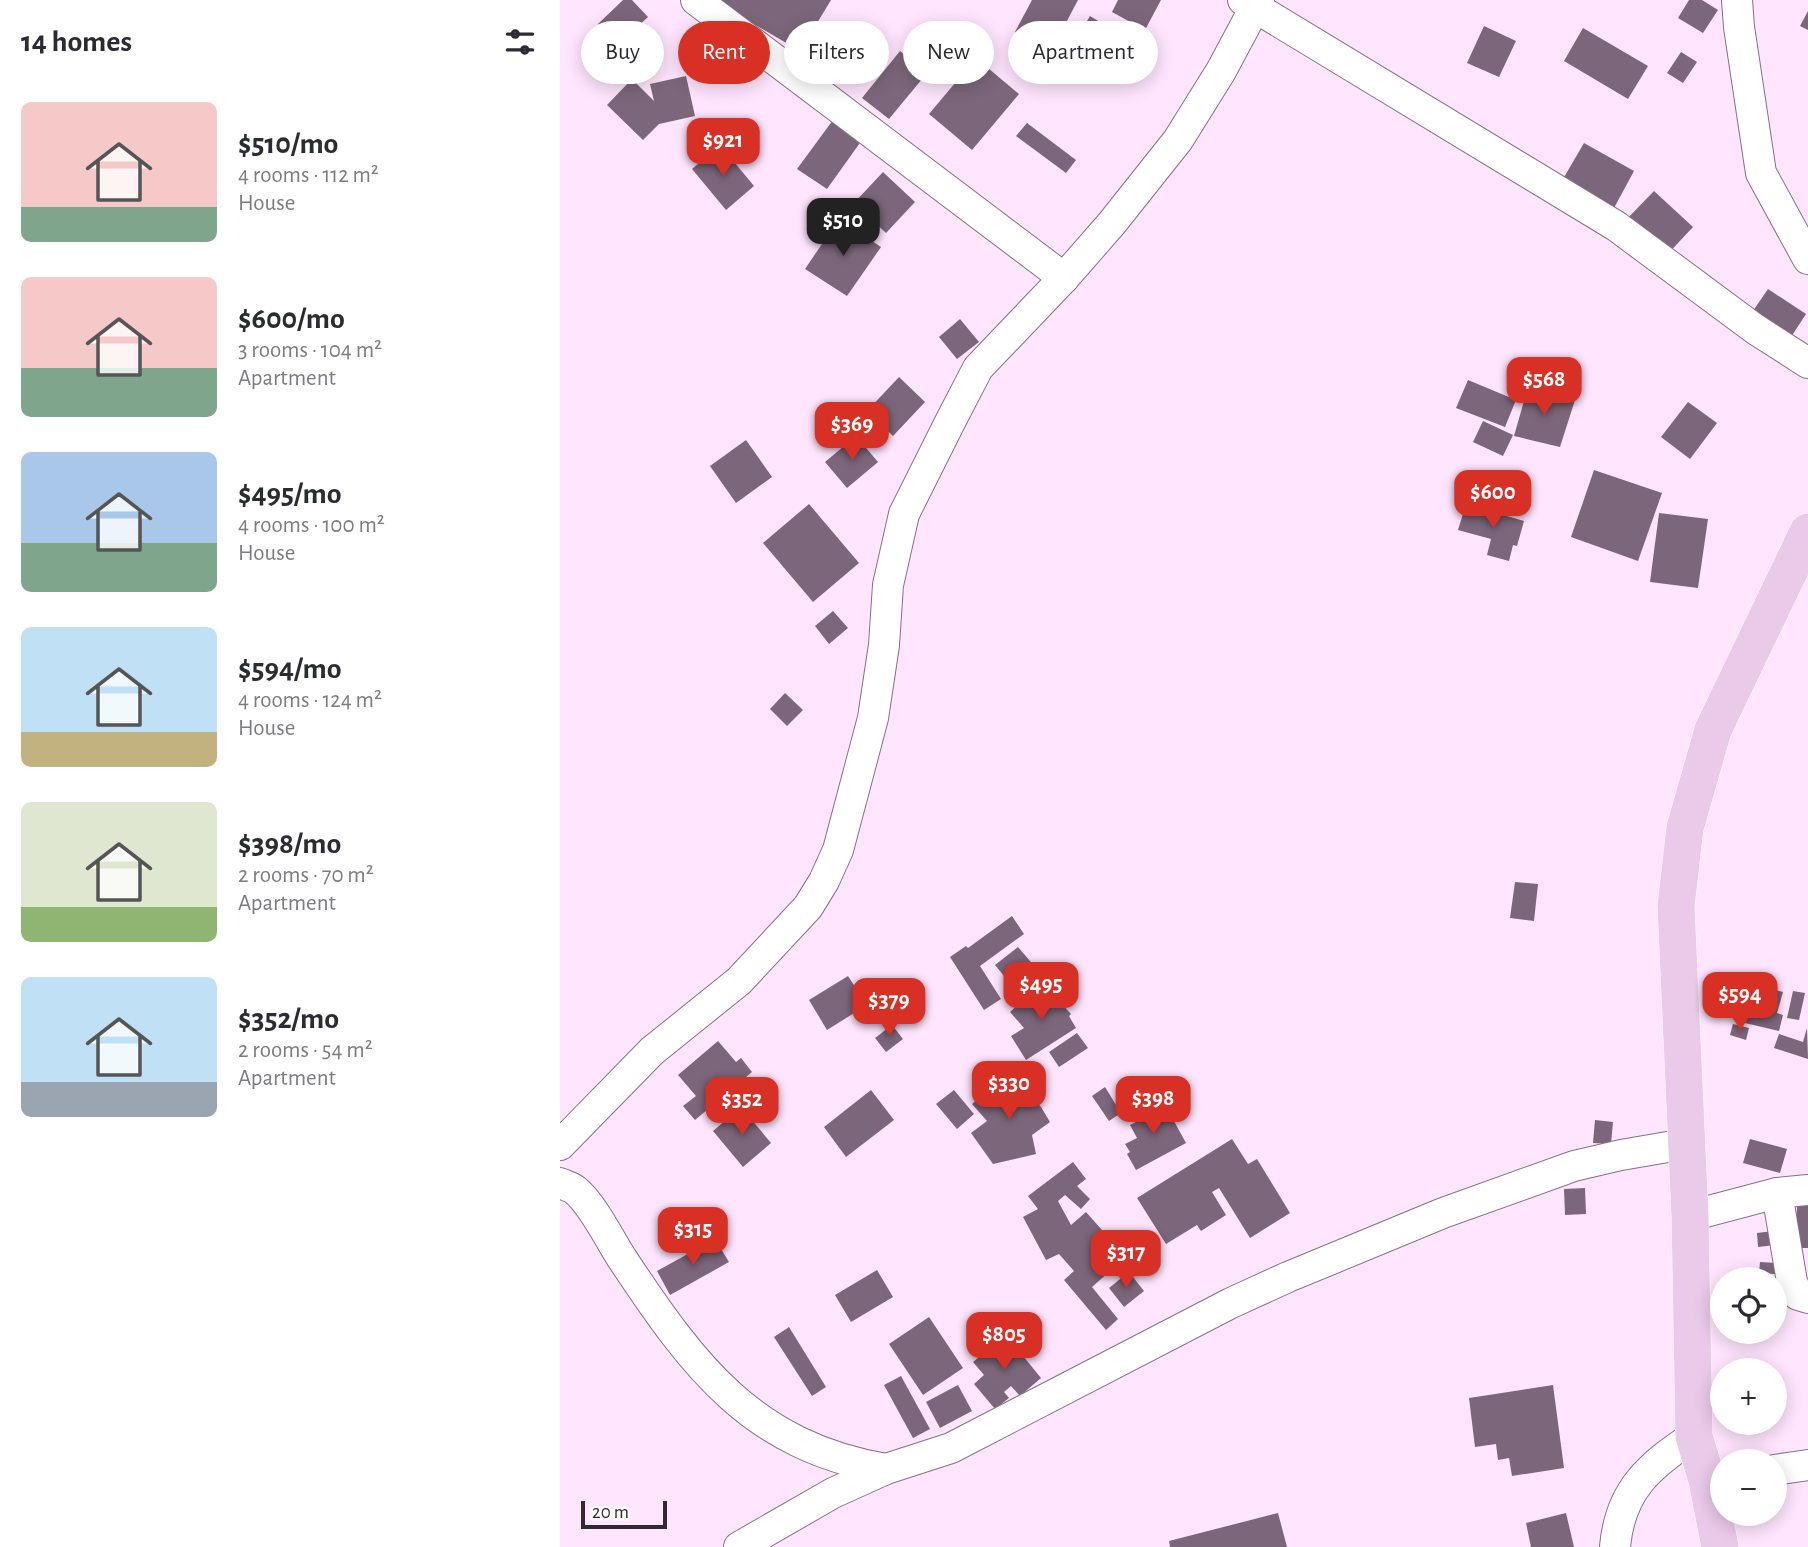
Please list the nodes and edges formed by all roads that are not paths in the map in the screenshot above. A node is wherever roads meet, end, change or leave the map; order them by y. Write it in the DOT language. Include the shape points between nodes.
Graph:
graph roads {
  1 [pos="696,0"];
  2 [pos="1737,0"];
  3 [pos="1253,3"];
  4 [pos="1808,259"];
  5 [pos="1064,278"];
  6 [pos="1808,363"];
  7 [pos="1808,532"];
  8 [pos="1685,1144"];
  9 [pos="560,1145"];
  10 [pos="560,1183"];
  11 [pos="1808,1190"];
  12 [pos="1777,1193"];
  13 [pos="1690,1216"];
  14 [pos="1808,1298"];
  15 [pos="1694,1436"];
  16 [pos="1808,1465"];
  17 [pos="1787,1468"];
  18 [pos="886,1469"];
  19 [pos="1710,1470"];
  20 [pos="1718,1526"];
  21 [pos="739,1547"];
  22 [pos="1615,1547"];
  23 [pos="1720,1547"];
  1 -- 5 [label="street"];
  2 -- 4 [label="street" via="1761,173"];
  3 -- 5 [label="street" via="1221,71 1178,140"];
  3 -- 6 [label="street" via="1616,226"];
  5 -- 9 [label="street" via="978,368 904,514 888,585 873,718 838,850 824,881 808,907 739,981 652,1051"];
  7 -- 8 [label="main road" via="1713,730 1685,828 1676,906"];
  8 -- 13 [label="main road"];
  8 -- 18 [label="street" via="1574,1167 1443,1213 1231,1303 951,1448"];
  10 -- 18 [label="street" via="575,1190 695,1361 722,1389 763,1422 796,1440 854,1463"];
  11 -- 12 [label="street"];
  12 -- 13 [label="street"];
  12 -- 14 [label="street" via="1793,1282 1798,1296"];
  13 -- 15 [label="main road"];
  15 -- 19 [label="main road"];
  15 -- 22 [label="street" via="1658,1460 1631,1492 1617,1522"];
  16 -- 17 [label="street"];
  18 -- 21 [label="street" via="833,1493"];
  20 -- 23 [label="main road"];
}
